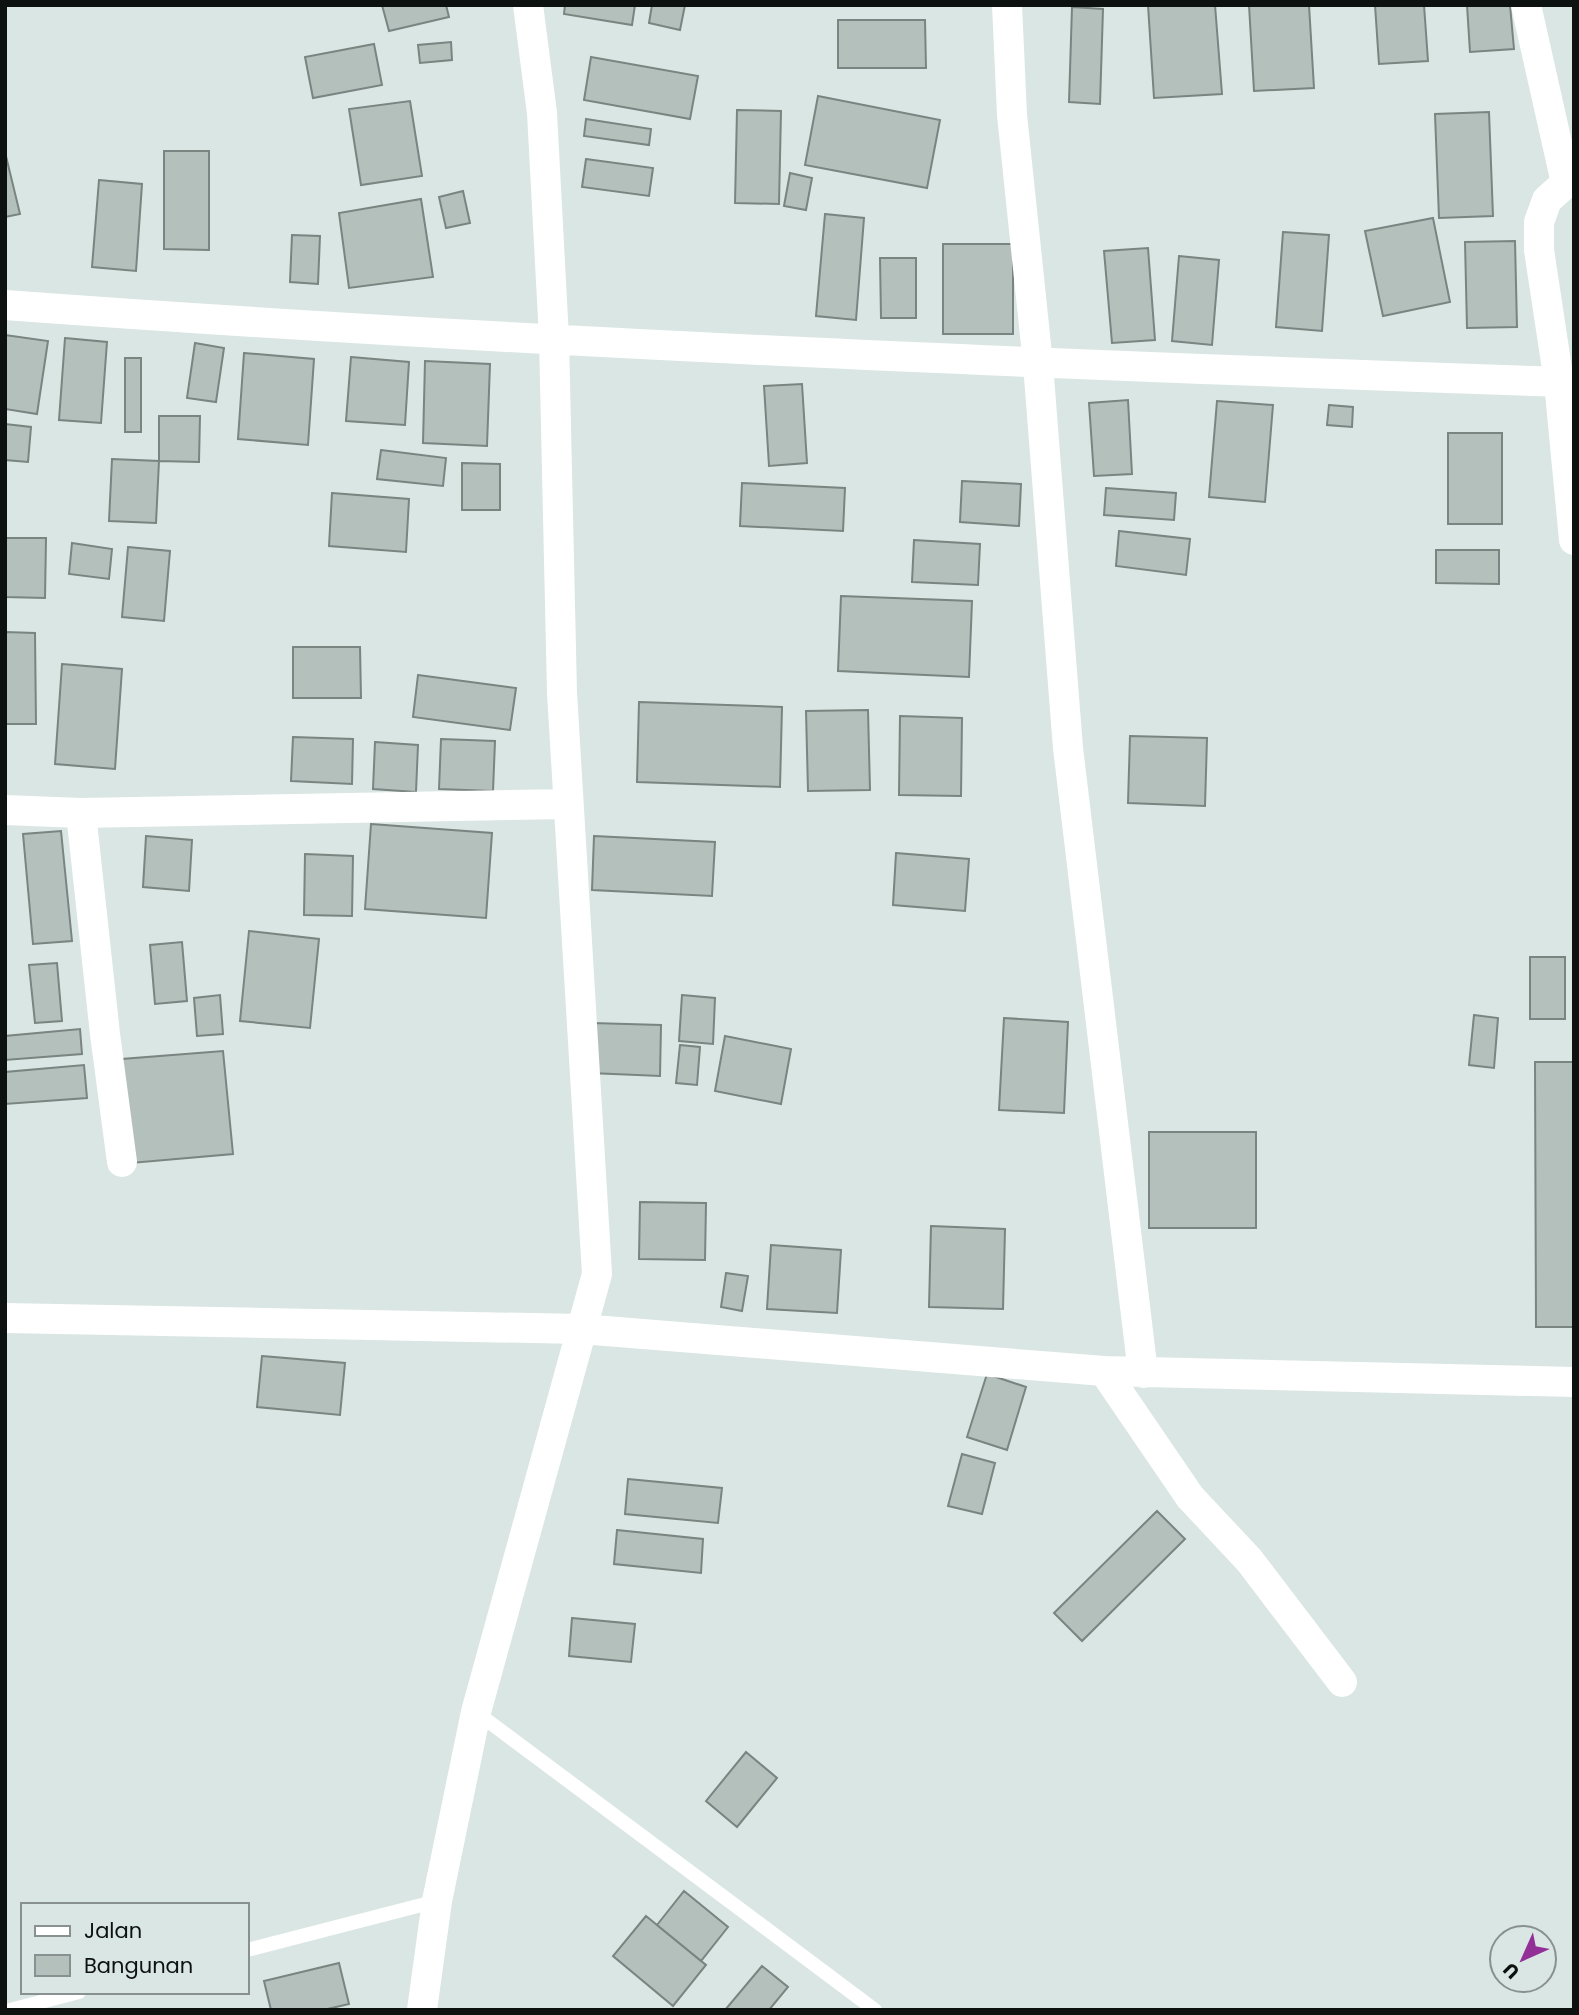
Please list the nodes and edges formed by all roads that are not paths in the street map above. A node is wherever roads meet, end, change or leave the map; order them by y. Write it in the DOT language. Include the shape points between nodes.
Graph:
graph roads {
  1 [pos="528,5"];
  2 [pos="1007,5"];
  3 [pos="1526,5"];
  4 [pos="1570,182"];
  5 [pos="5,305"];
  6 [pos="554,338"];
  7 [pos="1038,364"];
  8 [pos="1559,382"];
  9 [pos="1574,540"];
  10 [pos="568,803"];
  11 [pos="5,810"];
  12 [pos="81,813"];
  13 [pos="122,1162"];
  14 [pos="5,1318"];
  15 [pos="581,1329"];
  16 [pos="1104,1371"];
  17 [pos="1143,1373"];
  18 [pos="1574,1382"];
  19 [pos="1342,1682"];
  20 [pos="476,1712"];
  21 [pos="437,1901"];
  22 [pos="248,1950"];
  23 [pos="71,1994"];
  24 [pos="10,2010"];
  25 [pos="422,2010"];
  26 [pos="875,2010"];
  1 -- 6 [label="street" via="542,113"];
  2 -- 7 [label="street" via="1012,115"];
  3 -- 4 [label="street"];
  4 -- 8 [label="street" via="1547,200 1539,222"];
  5 -- 6 [label="street"];
  6 -- 7 [label="street"];
  6 -- 10 [label="street"];
  7 -- 8 [label="street"];
  7 -- 17 [label="street" via="1068,748"];
  8 -- 9 [label="street"];
  10 -- 12 [label="street"];
  10 -- 15 [label="street" via="597,1274"];
  11 -- 12 [label="street"];
  12 -- 13 [label="street"];
  14 -- 15 [label="street"];
  15 -- 16 [label="street"];
  15 -- 20 [label="street"];
  16 -- 17 [label="street"];
  16 -- 19 [label="street" via="1191,1497 1249,1560"];
  17 -- 18 [label="street"];
  20 -- 21 [label="street"];
  20 -- 26 [label="lane"];
  21 -- 22 [label="lane"];
  21 -- 25 [label="street"];
  23 -- 24 [label="lane"];
}
